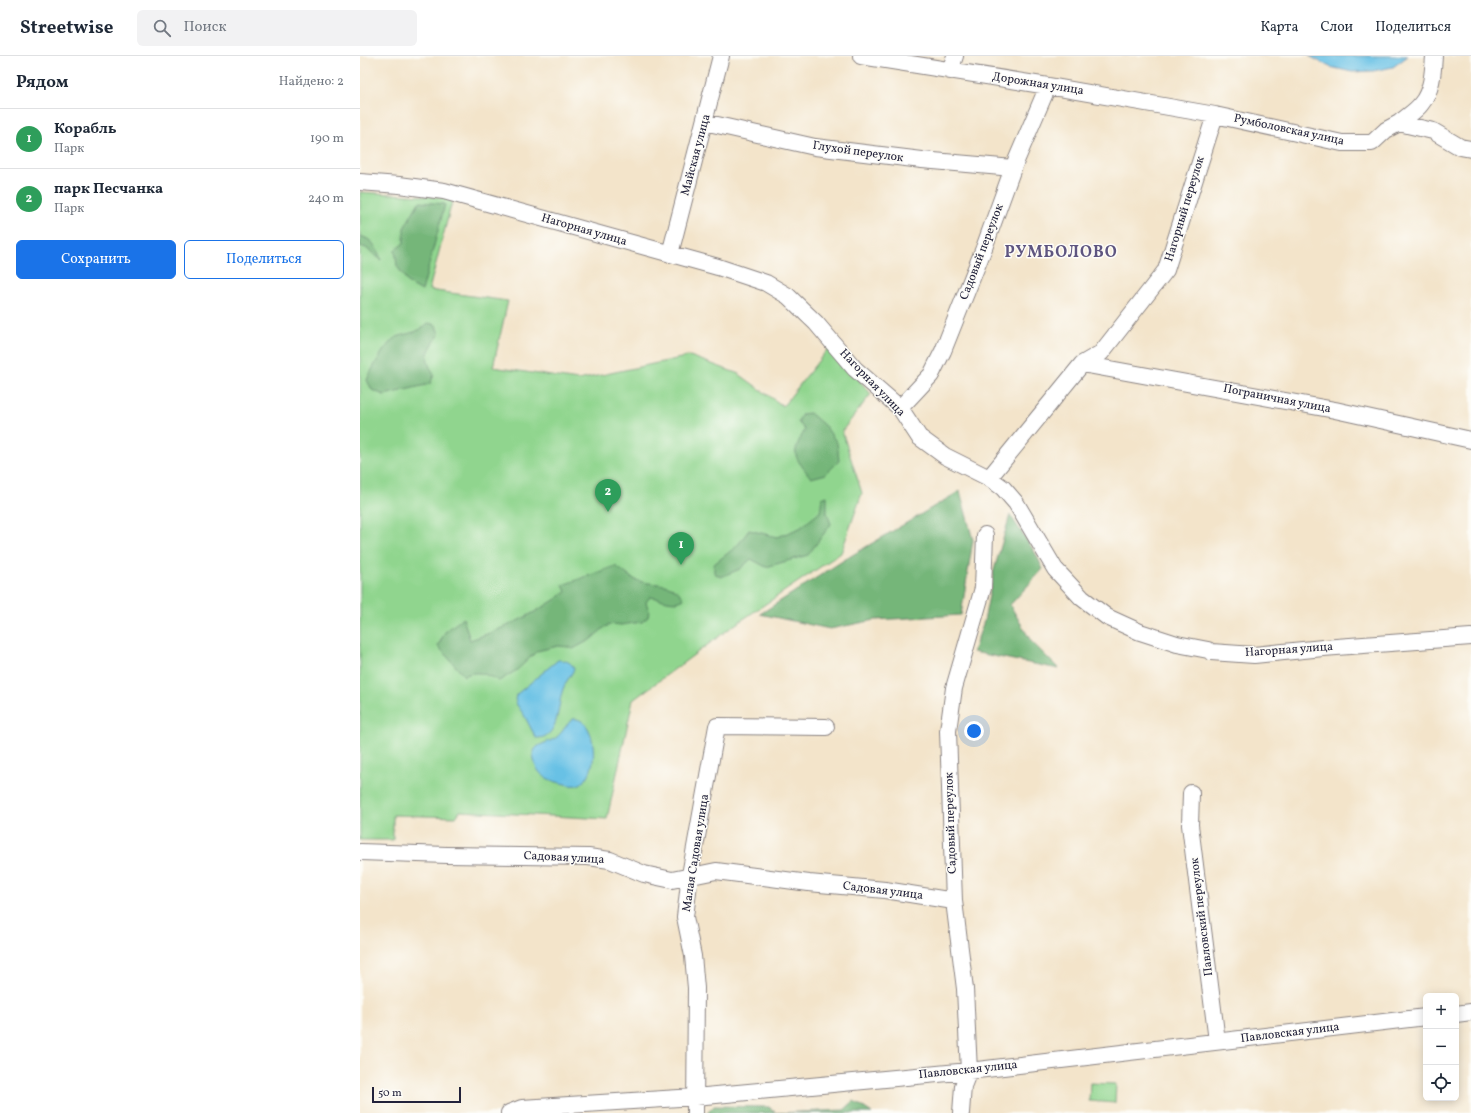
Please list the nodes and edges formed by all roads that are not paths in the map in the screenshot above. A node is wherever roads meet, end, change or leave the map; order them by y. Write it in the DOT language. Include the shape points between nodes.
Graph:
graph roads {
  1 [pos="721,56"];
  2 [pos="861,56"];
  3 [pos="1434,56"];
  4 [pos="953,63"];
  5 [pos="1048,86"];
  6 [pos="1215,115"];
  7 [pos="704,122"];
  8 [pos="1399,123"];
  9 [pos="1471,149"];
  10 [pos="1013,168"];
  11 [pos="360,182"];
  12 [pos="670,254"];
  13 [pos="1082,364"];
  14 [pos="900,408"];
  15 [pos="1471,440"];
  16 [pos="989,478"];
  17 [pos="985,536"];
  18 [pos="1471,637"];
  19 [pos="826,728"];
  20 [pos="1191,793"];
  21 [pos="360,852"];
  22 [pos="690,875"];
  23 [pos="954,901"];
  24 [pos="1471,1012"];
  25 [pos="1459,1014"];
  26 [pos="1423,1017"];
  27 [pos="1217,1041"];
  28 [pos="969,1071"];
  29 [pos="695,1097"];
  30 [pos="509,1113"];
  31 [pos="695,1113"];
  32 [pos="961,1113"];
  1 -- 7 [label="street, Майская улица"];
  2 -- 4 [label="street, Дорожная улица"];
  3 -- 8 [label="street, Румболовская улица" via="1429,91 1421,105"];
  4 -- 5 [label="street, Дорожная улица"];
  5 -- 6 [label="street, Дорожная улица"];
  5 -- 10 [label="street, Садовый переулок"];
  6 -- 8 [label="street, Румболовская улица" via="1342,143 1372,143 1386,130"];
  6 -- 13 [label="street, Нагорный переулок" via="1166,270 1101,353"];
  7 -- 10 [label="street, Глухой переулок" via="815,147"];
  7 -- 12 [label="street, Майская улица"];
  8 -- 9 [label="street" via="1434,131 1460,146"];
  10 -- 14 [label="street, Садовый переулок" via="943,351 931,375"];
  11 -- 12 [label="street, Нагорная улица" via="444,191"];
  12 -- 14 [label="street, Нагорная улица" via="749,276 788,296 816,323 855,369"];
  13 -- 15 [label="street, Пограничная улица" via="1335,410"];
  13 -- 16 [label="street, Нагорный переулок"];
  14 -- 16 [label="street, Нагорная улица" via="919,437 944,456"];
  16 -- 18 [label="street, Нагорная улица" via="1003,488 1016,503 1055,569 1069,585 1106,617 1140,632 1211,652 1254,655"];
  17 -- 23 [label="street, Садовый переулок" via="983,588 954,688 948,731"];
  19 -- 22 [label="street, Малая Садовая улица" via="717,726"];
  20 -- 27 [label="street, Павловский переулок" via="1190,825"];
  21 -- 22 [label="street, Садовая улица" via="588,857 610,860 644,874 672,880"];
  22 -- 23 [label="street, Садовая улица" via="716,871 885,890"];
  22 -- 29 [label="street, Малая Садовая улица" via="685,918 694,956 696,988"];
  23 -- 28 [label="street, Садовый переулок" via="965,989"];
  24 -- 25 [label="street"];
  26 -- 27 [label="street, Павловская улица"];
  27 -- 28 [label="street, Павловская улица"];
  28 -- 29 [label="street, Павловская улица"];
  28 -- 32 [label="street, Садовый переулок" via="963,1086"];
  29 -- 30 [label="street, Павловская улица" via="522,1108"];
  29 -- 31 [label="street, Малая Садовая улица"];
}
